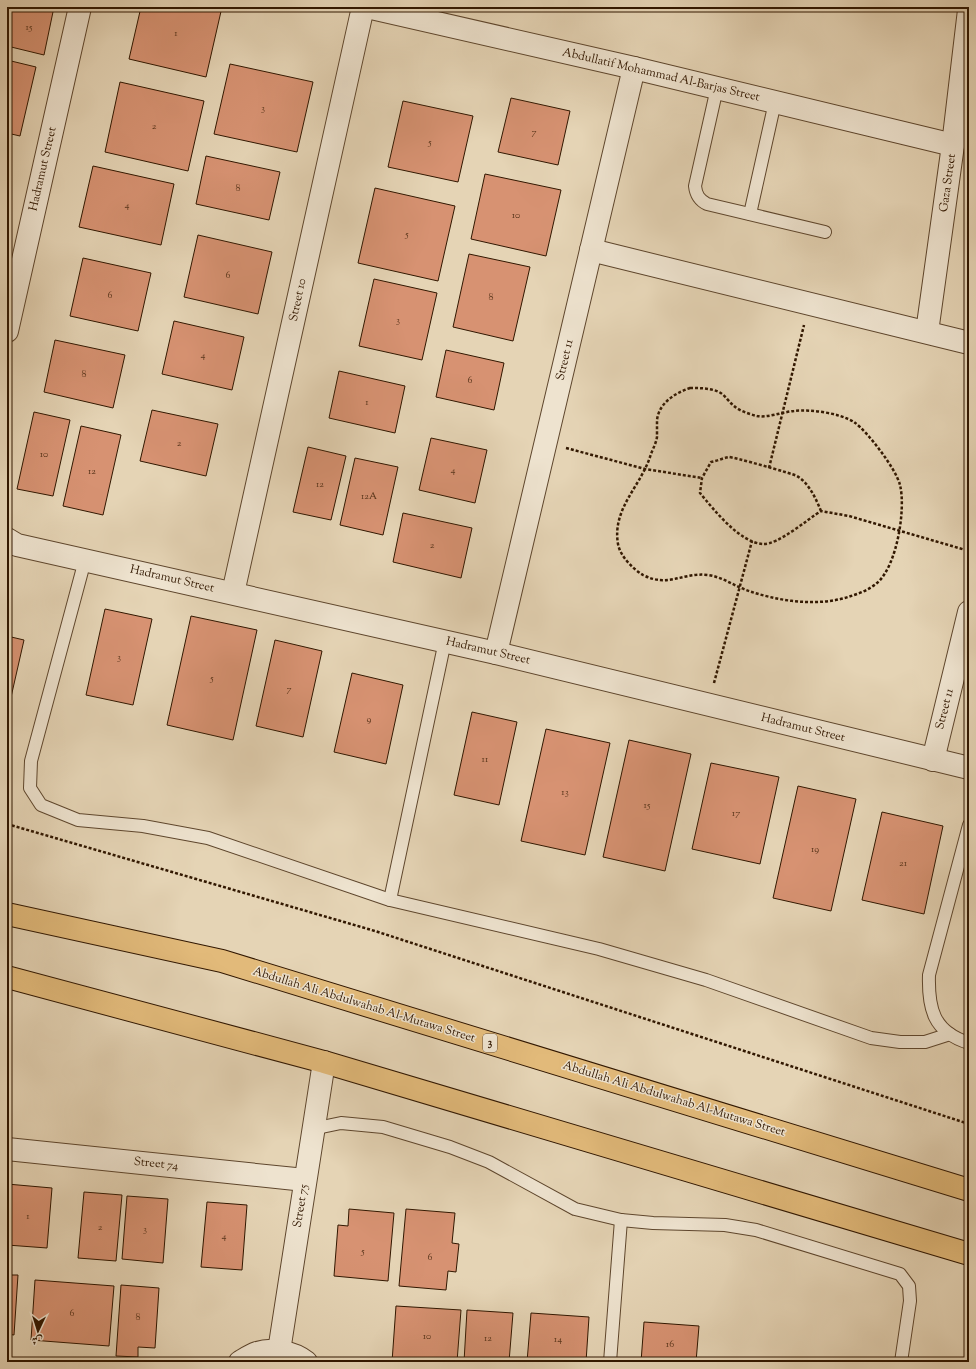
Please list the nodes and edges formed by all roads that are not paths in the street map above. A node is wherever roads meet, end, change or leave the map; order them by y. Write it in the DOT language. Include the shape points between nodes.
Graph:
graph roads {
  1 [pos="80,7"];
  2 [pos="363,7"];
  3 [pos="368,7"];
  4 [pos="969,10"];
  5 [pos="634,68"];
  6 [pos="717,88"];
  7 [pos="775,102"];
  8 [pos="953,145"];
  9 [pos="750,214"];
  10 [pos="825,232"];
  11 [pos="591,250"];
  12 [pos="7,331"];
  13 [pos="927,332"];
  14 [pos="969,343"];
  15 [pos="7,539"];
  16 [pos="85,560"];
  17 [pos="234,593"];
  18 [pos="969,612"];
  19 [pos="445,641"];
  20 [pos="496,653"];
  21 [pos="933,760"];
  22 [pos="969,768"];
  23 [pos="969,824"];
  24 [pos="390,900"];
  25 [pos="7,914"];
  26 [pos="7,977"];
  27 [pos="950,1034"];
  28 [pos="969,1043"];
  29 [pos="324,1062"];
  30 [pos="313,1133"];
  31 [pos="7,1149"];
  32 [pos="305,1180"];
  33 [pos="969,1190"];
  34 [pos="621,1220"];
  35 [pos="969,1254"];
  36 [pos="279,1351"];
  37 [pos="240,1362"];
  38 [pos="306,1362"];
  39 [pos="610,1362"];
  40 [pos="901,1362"];
  1 -- 12 [label="street, Hadramut Street"];
  2 -- 17 [label="street, Street 10"];
  3 -- 5 [label="street, Abdullatif Mohammad Al-Barjas Street"];
  4 -- 8 [label="street, Gaza Street"];
  5 -- 6 [label="street, Abdullatif Mohammad Al-Barjas Street"];
  5 -- 11 [label="street, Street 11"];
  6 -- 7 [label="street, Abdullatif Mohammad Al-Barjas Street"];
  6 -- 9 [label="lane" via="695,191 701,201 707,204"];
  7 -- 8 [label="street, Abdullatif Mohammad Al-Barjas Street"];
  7 -- 9 [label="lane"];
  8 -- 13 [label="street, Gaza Street"];
  9 -- 10 [label="lane"];
  11 -- 13 [label="street"];
  11 -- 20 [label="street, Street 11"];
  13 -- 14 [label="street"];
  15 -- 16 [label="street, Hadramut Street" via="17,545"];
  16 -- 17 [label="street, Hadramut Street"];
  16 -- 24 [label="lane" via="31,761 30,788 41,805 78,820 143,826 208,838"];
  17 -- 19 [label="street, Hadramut Street"];
  18 -- 21 [label="street, Street 11"];
  19 -- 20 [label="street, Hadramut Street"];
  19 -- 24 [label="lane"];
  20 -- 21 [label="street, Hadramut Street"];
  21 -- 22 [label="street, Hadramut Street"];
  23 -- 27 [label="lane" via="929,975 928,997 931,1010 937,1021"];
  24 -- 27 [label="lane" via="599,949 706,980 872,1038 925,1042"];
  25 -- 33 [label="main road, Abdullah Ali Abdulwahab Al-Mutawa Street / 3" via="222,962"];
  26 -- 29 [label="main road"];
  27 -- 28 [label="lane"];
  29 -- 30 [label="street, Street 75"];
  29 -- 35 [label="main road"];
  30 -- 32 [label="street, Street 75"];
  30 -- 34 [label="lane" via="317,1128 341,1123 382,1127 450,1147 489,1162 575,1209"];
  31 -- 32 [label="street, Street 74"];
  32 -- 36 [label="street, Street 75"];
  34 -- 39 [label="lane"];
  34 -- 40 [label="lane" via="725,1225 756,1230 900,1274 909,1286 910,1301"];
  36 -- 37 [label="street" via="258,1353"];
  36 -- 38 [label="street" via="300,1357"];
}
